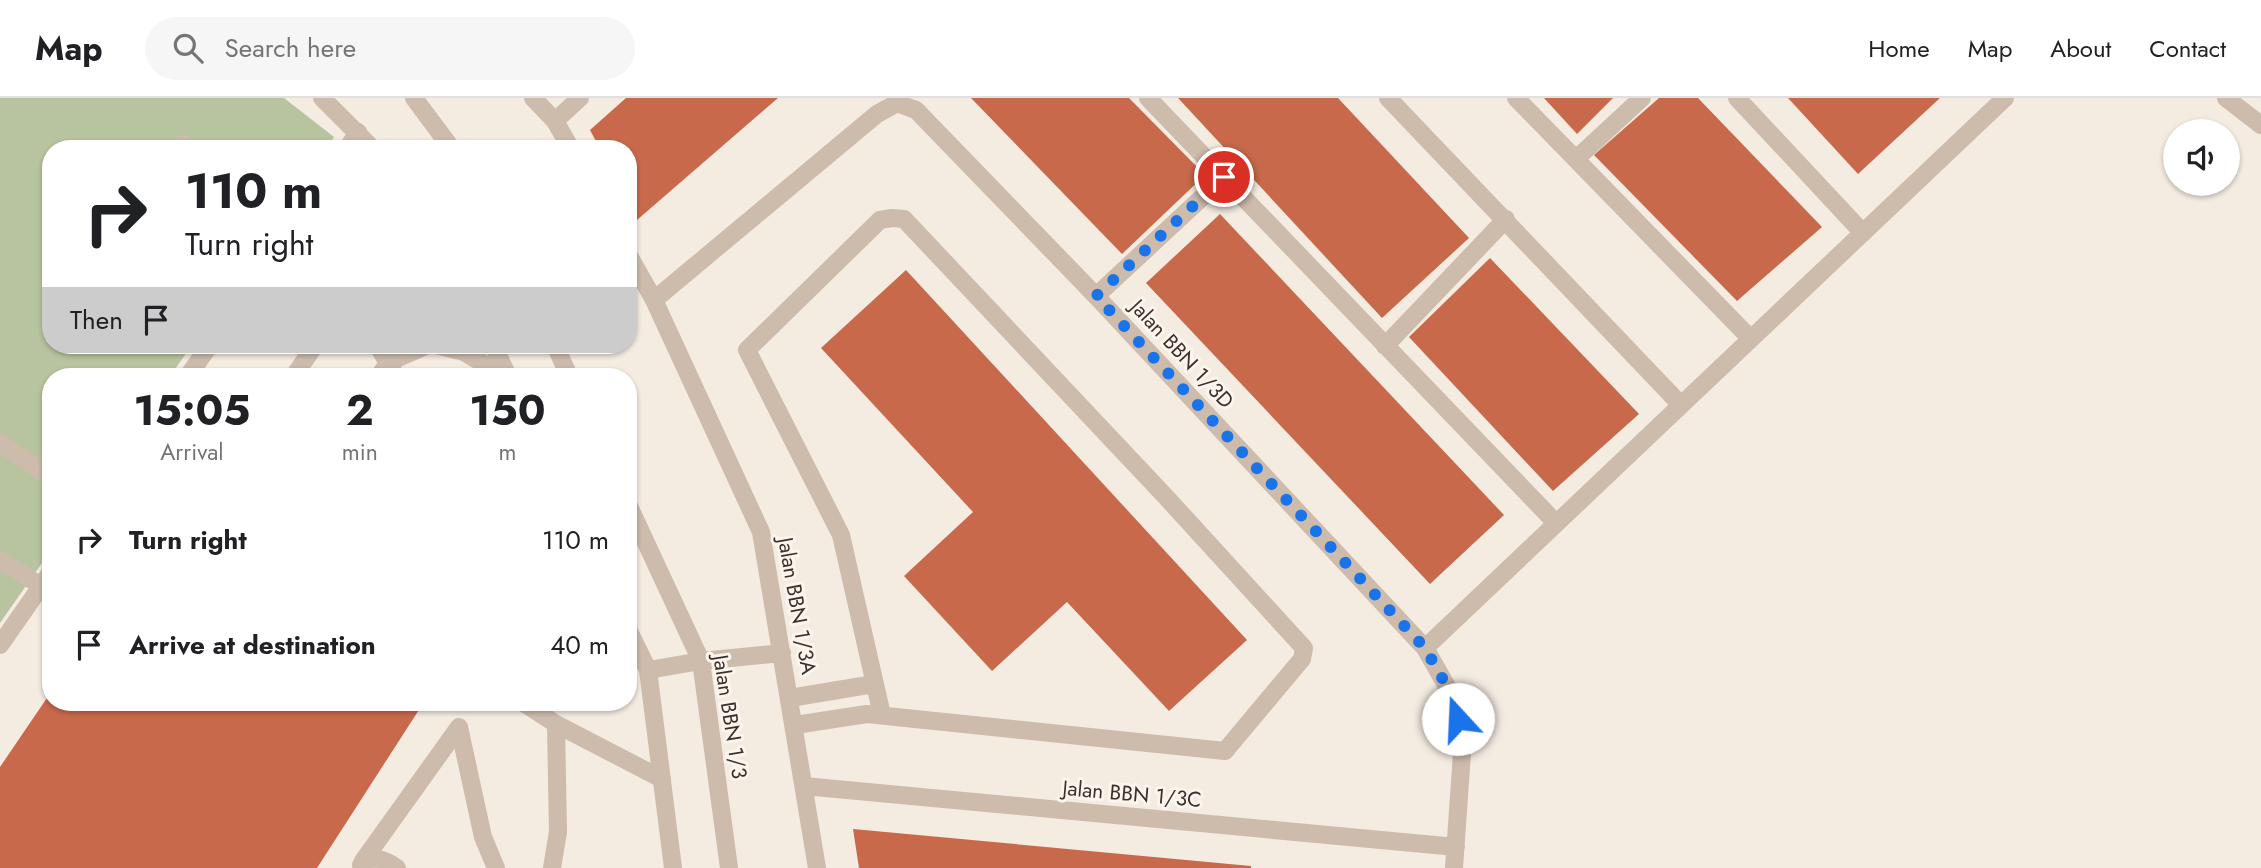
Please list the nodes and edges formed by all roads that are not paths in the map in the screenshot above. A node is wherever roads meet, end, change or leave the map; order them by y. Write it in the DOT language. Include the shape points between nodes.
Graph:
graph roads {
  1 [pos="322,98"];
  2 [pos="414,98"];
  3 [pos="533,98"];
  4 [pos="579,98"];
  5 [pos="1148,98"];
  6 [pos="1388,98"];
  7 [pos="1516,98"];
  8 [pos="1642,98"];
  9 [pos="1737,98"];
  10 [pos="2226,98"];
  11 [pos="2003,99"];
  12 [pos="555,121"];
  13 [pos="2261,125"];
  14 [pos="358,132"];
  15 [pos="353,140"];
  16 [pos="365,140"];
  17 [pos="445,140"];
  18 [pos="565,140"];
  19 [pos="1576,159"];
  20 [pos="1224,177"];
  21 [pos="1506,219"];
  22 [pos="1863,233"];
  23 [pos="637,271"];
  24 [pos="1096,296"];
  25 [pos="653,300"];
  26 [pos="1751,339"];
  27 [pos="1385,346"];
  28 [pos="415,354"];
  29 [pos="468,354"];
  30 [pos="394,368"];
  31 [pos="492,368"];
  32 [pos="1681,405"];
  33 [pos="0,443"];
  34 [pos="42,471"];
  35 [pos="637,523"];
  36 [pos="1556,523"];
  37 [pos="0,560"];
  38 [pos="42,577"];
  39 [pos="42,585"];
  40 [pos="0,645"];
  41 [pos="637,647"];
  42 [pos="1425,648"];
  43 [pos="782,653"];
  44 [pos="701,661"];
  45 [pos="648,670"];
  46 [pos="874,684"];
  47 [pos="790,698"];
  48 [pos="536,711"];
  49 [pos="552,711"];
  50 [pos="882,715"];
  51 [pos="556,724"];
  52 [pos="795,725"];
  53 [pos="662,779"];
  54 [pos="804,786"];
  55 [pos="1456,847"];
  56 [pos="361,865"];
  57 [pos="397,868"];
  58 [pos="496,868"];
  59 [pos="552,868"];
  60 [pos="673,868"];
  61 [pos="729,868"];
  62 [pos="817,868"];
  63 [pos="1454,868"];
  1 -- 14 [label="street"];
  2 -- 17 [label="street"];
  3 -- 12 [label="street"];
  4 -- 12 [label="street"];
  5 -- 20 [label="street"];
  6 -- 21 [label="street"];
  7 -- 19 [label="street"];
  8 -- 19 [label="street"];
  9 -- 22 [label="street"];
  10 -- 13 [label="street"];
  11 -- 22 [label="street"];
  12 -- 18 [label="street"];
  14 -- 15 [label="street"];
  14 -- 16 [label="street"];
  19 -- 26 [label="street"];
  20 -- 24 [label="street"];
  20 -- 27 [label="street"];
  21 -- 27 [label="street"];
  21 -- 32 [label="street"];
  22 -- 26 [label="street"];
  23 -- 25 [label="street, Jalan BBN 1/3A"];
  24 -- 25 [label="street, Jalan BBN 1/3D" via="916,110 897,103 877,114"];
  24 -- 42 [label="street, Jalan BBN 1/3D"];
  25 -- 43 [label="street, Jalan BBN 1/3A" via="761,532"];
  26 -- 32 [label="street"];
  27 -- 36 [label="street"];
  28 -- 30 [label="street"];
  29 -- 31 [label="street"];
  32 -- 36 [label="street"];
  33 -- 34 [label="street"];
  35 -- 44 [label="street, Jalan BBN 1/3"];
  36 -- 42 [label="street"];
  37 -- 38 [label="street"];
  39 -- 40 [label="street"];
  41 -- 45 [label="street"];
  42 -- 55 [label="street, Jalan BBN 1/3D" via="1454,699 1463,739"];
  43 -- 44 [label="street"];
  43 -- 47 [label="street, Jalan BBN 1/3A"];
  44 -- 45 [label="street"];
  44 -- 61 [label="street, Jalan BBN 1/3"];
  45 -- 53 [label="street"];
  46 -- 47 [label="street"];
  46 -- 50 [label="street"];
  46 -- 50 [label="street" via="841,535 747,350 880,220 892,218 904,219 1304,648 1302,659 1225,751"];
  47 -- 52 [label="street, Jalan BBN 1/3A"];
  48 -- 51 [label="street"];
  49 -- 51 [label="street"];
  50 -- 52 [label="street"];
  51 -- 53 [label="street"];
  51 -- 59 [label="street" via="558,832"];
  52 -- 54 [label="street, Jalan BBN 1/3A"];
  53 -- 60 [label="street"];
  54 -- 55 [label="street, Jalan BBN 1/3C"];
  54 -- 62 [label="street, Jalan BBN 1/3A"];
  55 -- 63 [label="street, Jalan BBN 1/3D"];
  56 -- 57 [label="street" via="372,859"];
  56 -- 58 [label="street" via="459,727 483,837"];
}
